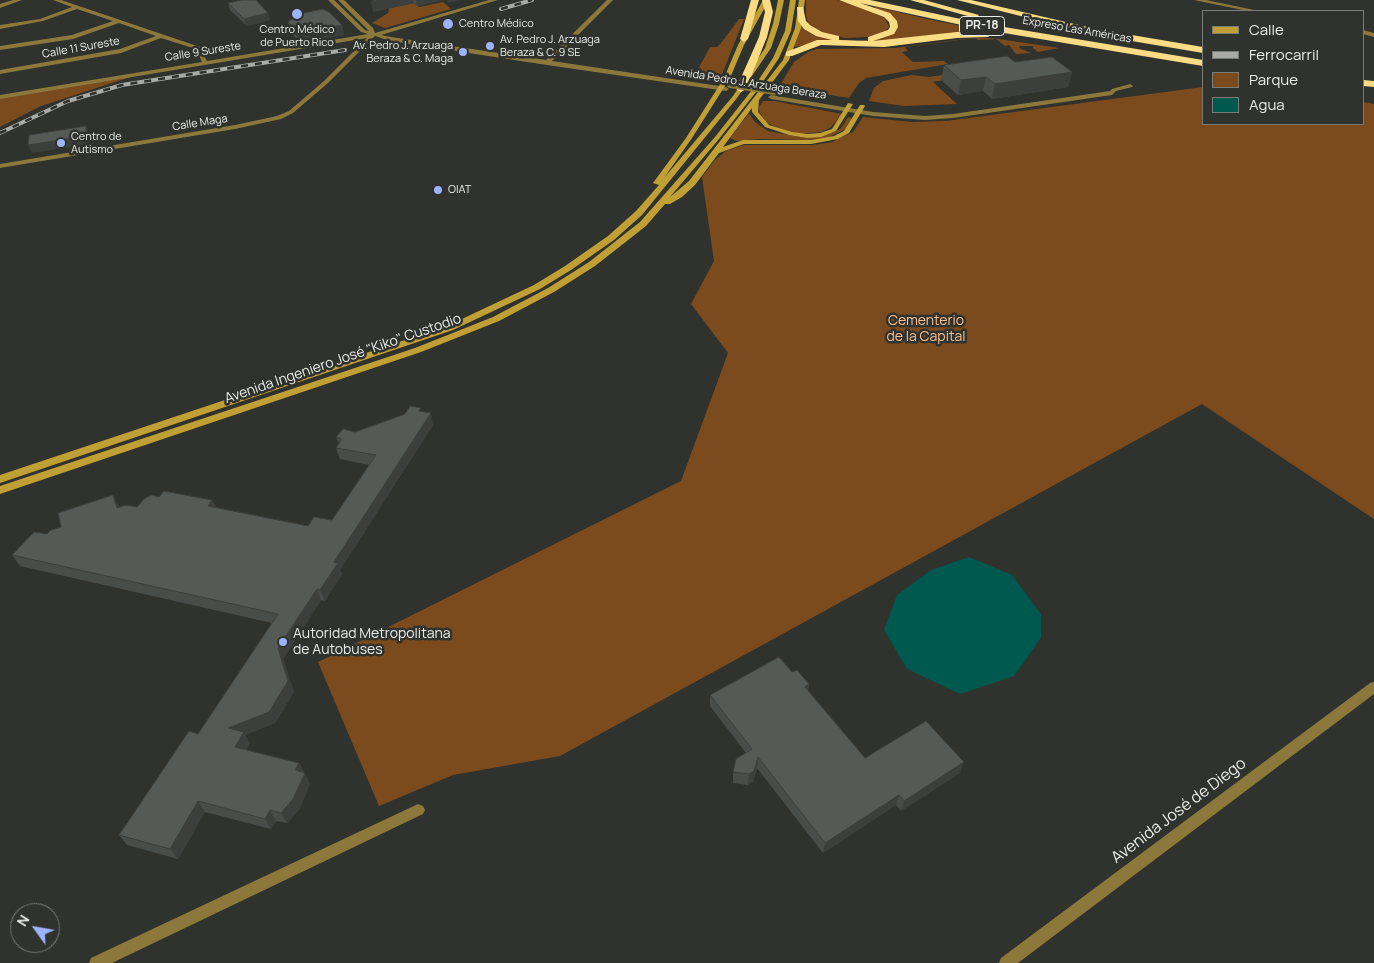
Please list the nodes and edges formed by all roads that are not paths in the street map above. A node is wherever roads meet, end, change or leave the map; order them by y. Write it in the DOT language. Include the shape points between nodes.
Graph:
graph roads {
  1 [pos="19,0"];
  2 [pos="56,0"];
  3 [pos="331,0"];
  4 [pos="341,0"];
  5 [pos="495,0"];
  6 [pos="610,0"];
  7 [pos="755,0"];
  8 [pos="766,0"];
  9 [pos="780,0"];
  10 [pos="793,0"];
  11 [pos="802,0"];
  12 [pos="843,0"];
  13 [pos="859,0"];
  14 [pos="894,0"];
  15 [pos="914,0"];
  16 [pos="961,0"];
  17 [pos="1197,0"];
  18 [pos="0,6"];
  19 [pos="77,7"];
  20 [pos="800,10"];
  21 [pos="1251,10"];
  22 [pos="119,21"];
  23 [pos="0,27"];
  24 [pos="1043,28"];
  25 [pos="163,35"];
  26 [pos="373,35"];
  27 [pos="744,39"];
  28 [pos="1106,47"];
  29 [pos="0,48"];
  30 [pos="1202,50"];
  31 [pos="789,54"];
  32 [pos="1202,56"];
  33 [pos="550,60"];
  34 [pos="205,62"];
  35 [pos="1202,63"];
  36 [pos="0,72"];
  37 [pos="1130,86"];
  38 [pos="725,87"];
  39 [pos="741,89"];
  40 [pos="0,97"];
  41 [pos="759,98"];
  42 [pos="849,107"];
  43 [pos="860,109"];
  44 [pos="715,153"];
  45 [pos="0,166"];
  46 [pos="649,199"];
  47 [pos="660,206"];
  48 [pos="0,479"];
  49 [pos="0,490"];
  50 [pos="1374,687"];
  51 [pos="418,810"];
  52 [pos="96,963"];
  53 [pos="1006,963"];
  1 -- 18 [label="street"];
  2 -- 19 [label="street"];
  3 -- 26 [label="street, Avenida Pedro J. Arzuaga Beraza" via="363,31"];
  4 -- 26 [label="street" via="371,29"];
  5 -- 26 [label="street, Calle 9 Sureste"];
  6 -- 33 [label="street"];
  7 -- 27 [label="highway"];
  8 -- 27 [label="main road"];
  8 -- 39 [label="highway" via="768,12 760,46"];
  9 -- 39 [label="main road, Avenida Ingeniero José \"Kiko\" Custodio" via="768,48"];
  10 -- 47 [label="main road, Avenida Ingeniero José \"Kiko\" Custodio" via="785,38 767,73"];
  11 -- 20 [label="main road"];
  12 -- 20 [label="highway" via="887,15 894,27 886,34 869,39 835,38 807,27"];
  13 -- 28 [label="highway, Expreso Las Américas / PR-18" via="963,23"];
  14 -- 24 [label="highway" via="978,19"];
  15 -- 24 [label="highway"];
  16 -- 30 [label="highway, Expreso Las Américas / PR-18" via="1096,32"];
  17 -- 21 [label="street"];
  19 -- 22 [label="street"];
  19 -- 23 [label="street" via="41,20"];
  20 -- 31 [label="main road"];
  22 -- 25 [label="street"];
  22 -- 29 [label="street" via="73,37"];
  24 -- 32 [label="highway"];
  25 -- 34 [label="street" via="198,48"];
  25 -- 36 [label="street, Calle 11 Sureste" via="121,51"];
  26 -- 33 [label="street, Avenida Pedro J. Arzuaga Beraza"];
  26 -- 34 [label="street, Calle 9 Sureste"];
  26 -- 45 [label="street, Calle Maga" via="326,82 291,112 279,118"];
  27 -- 38 [label="main road"];
  28 -- 31 [label="highway" via="985,34 884,44 820,42"];
  28 -- 35 [label="highway, Expreso Las Américas / PR-18"];
  31 -- 41 [label="main road"];
  33 -- 38 [label="street, Avenida Pedro J. Arzuaga Beraza"];
  34 -- 40 [label="street, Calle 9 Sureste"];
  37 -- 43 [label="street, Avenida Pedro J. Arzuaga Beraza" via="1112,93 953,116 925,118"];
  38 -- 42 [label="street, Avenida Pedro J. Arzuaga Beraza"];
  38 -- 46 [label="main road" via="662,174"];
  39 -- 46 [label="main road, Avenida Ingeniero José \"Kiko\" Custodio"];
  41 -- 42 [label="main road" via="755,112 759,119 778,131 799,136 829,133 841,122"];
  41 -- 44 [label="main road"];
  42 -- 43 [label="street, Avenida Pedro J. Arzuaga Beraza"];
  43 -- 44 [label="main road" via="847,132 836,138 811,142 743,142"];
  44 -- 47 [label="main road" via="680,195"];
  46 -- 48 [label="main road, Avenida Ingeniero José \"Kiko\" Custodio" via="628,224 590,254 537,287 450,328"];
  47 -- 49 [label="main road, Avenida Ingeniero José \"Kiko\" Custodio" via="643,224 592,264 518,308 464,333"];
  50 -- 53 [label="street, Avenida José de Diego"];
  51 -- 52 [label="street"];
}
